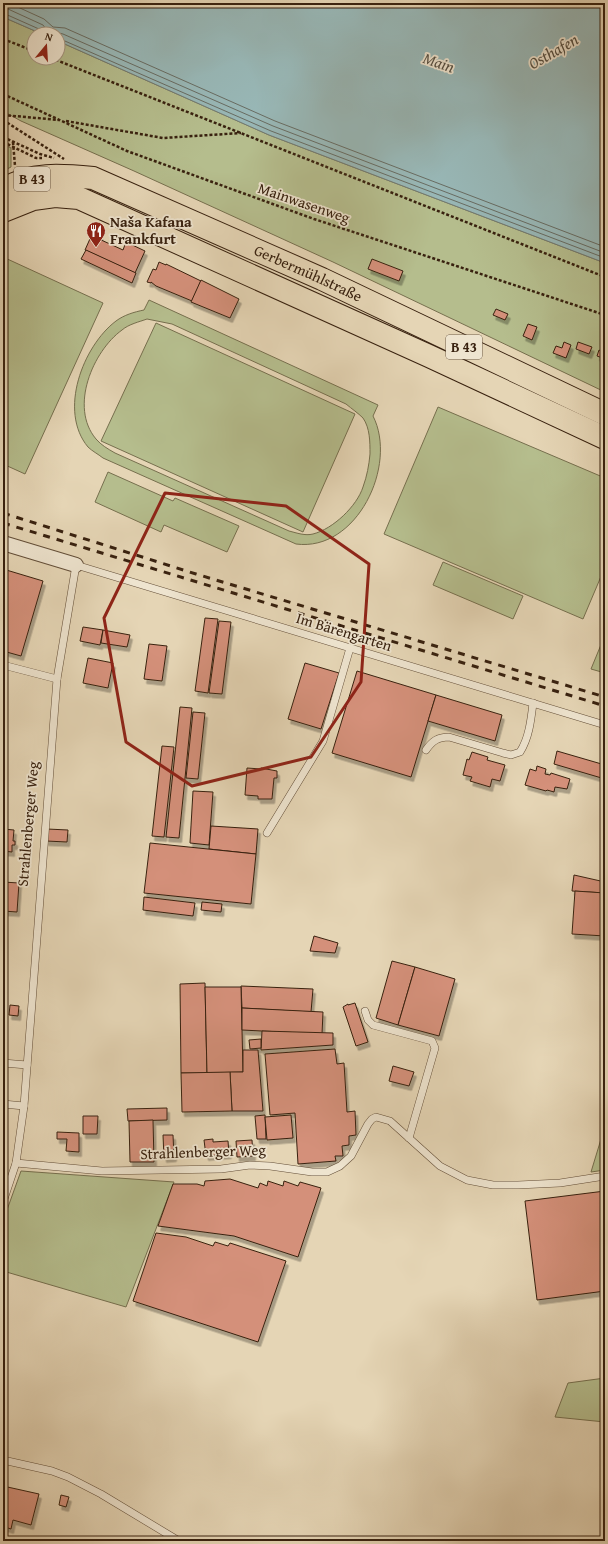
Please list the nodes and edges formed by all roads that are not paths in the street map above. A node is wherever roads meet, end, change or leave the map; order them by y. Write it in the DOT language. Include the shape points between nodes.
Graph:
graph roads {
  1 [pos="3,190"];
  2 [pos="3,211"];
  3 [pos="605,414"];
  4 [pos="605,438"];
  5 [pos="3,543"];
  6 [pos="76,565"];
  7 [pos="350,648"];
  8 [pos="3,665"];
  9 [pos="56,680"];
  10 [pos="533,703"];
  11 [pos="605,725"];
  12 [pos="426,750"];
  13 [pos="267,833"];
  14 [pos="365,1011"];
  15 [pos="3,1063"];
  16 [pos="27,1065"];
  17 [pos="3,1104"];
  18 [pos="24,1106"];
  19 [pos="409,1138"];
  20 [pos="16,1163"];
  21 [pos="605,1176"];
  22 [pos="3,1202"];
  23 [pos="3,1460"];
  24 [pos="179,1541"];
  1 -- 3 [label="main road, Gerbermühlstraße / B 43" via="12,184 40,176 92,178 322,279"];
  2 -- 4 [label="main road, Gerbermühlstraße / B 43" via="33,199 55,196 79,198"];
  5 -- 6 [label="street"];
  6 -- 7 [label="lane, Im Bärengarten"];
  6 -- 9 [label="lane, Strahlenberger Weg"];
  7 -- 10 [label="lane, Im Bärengarten"];
  7 -- 13 [label="lane" via="323,741"];
  8 -- 9 [label="lane"];
  9 -- 16 [label="lane, Strahlenberger Weg"];
  10 -- 11 [label="lane, Im Bärengarten"];
  10 -- 12 [label="lane" via="528,733 520,752 511,755 449,737 435,740"];
  14 -- 19 [label="lane" via="373,1025 432,1041 435,1048"];
  15 -- 16 [label="lane"];
  16 -- 18 [label="lane, Strahlenberger Weg"];
  17 -- 18 [label="lane"];
  18 -- 20 [label="lane, Strahlenberger Weg"];
  19 -- 20 [label="lane, Strahlenberger Weg" via="390,1121 381,1117 372,1119 351,1156 340,1166 327,1172 250,1165 221,1169 102,1171"];
  19 -- 21 [label="lane, Strahlenberger Weg" via="440,1166 468,1180 493,1185 560,1183"];
  20 -- 22 [label="lane, Strahlenberger Weg"];
  23 -- 24 [label="lane" via="68,1477"];
}
